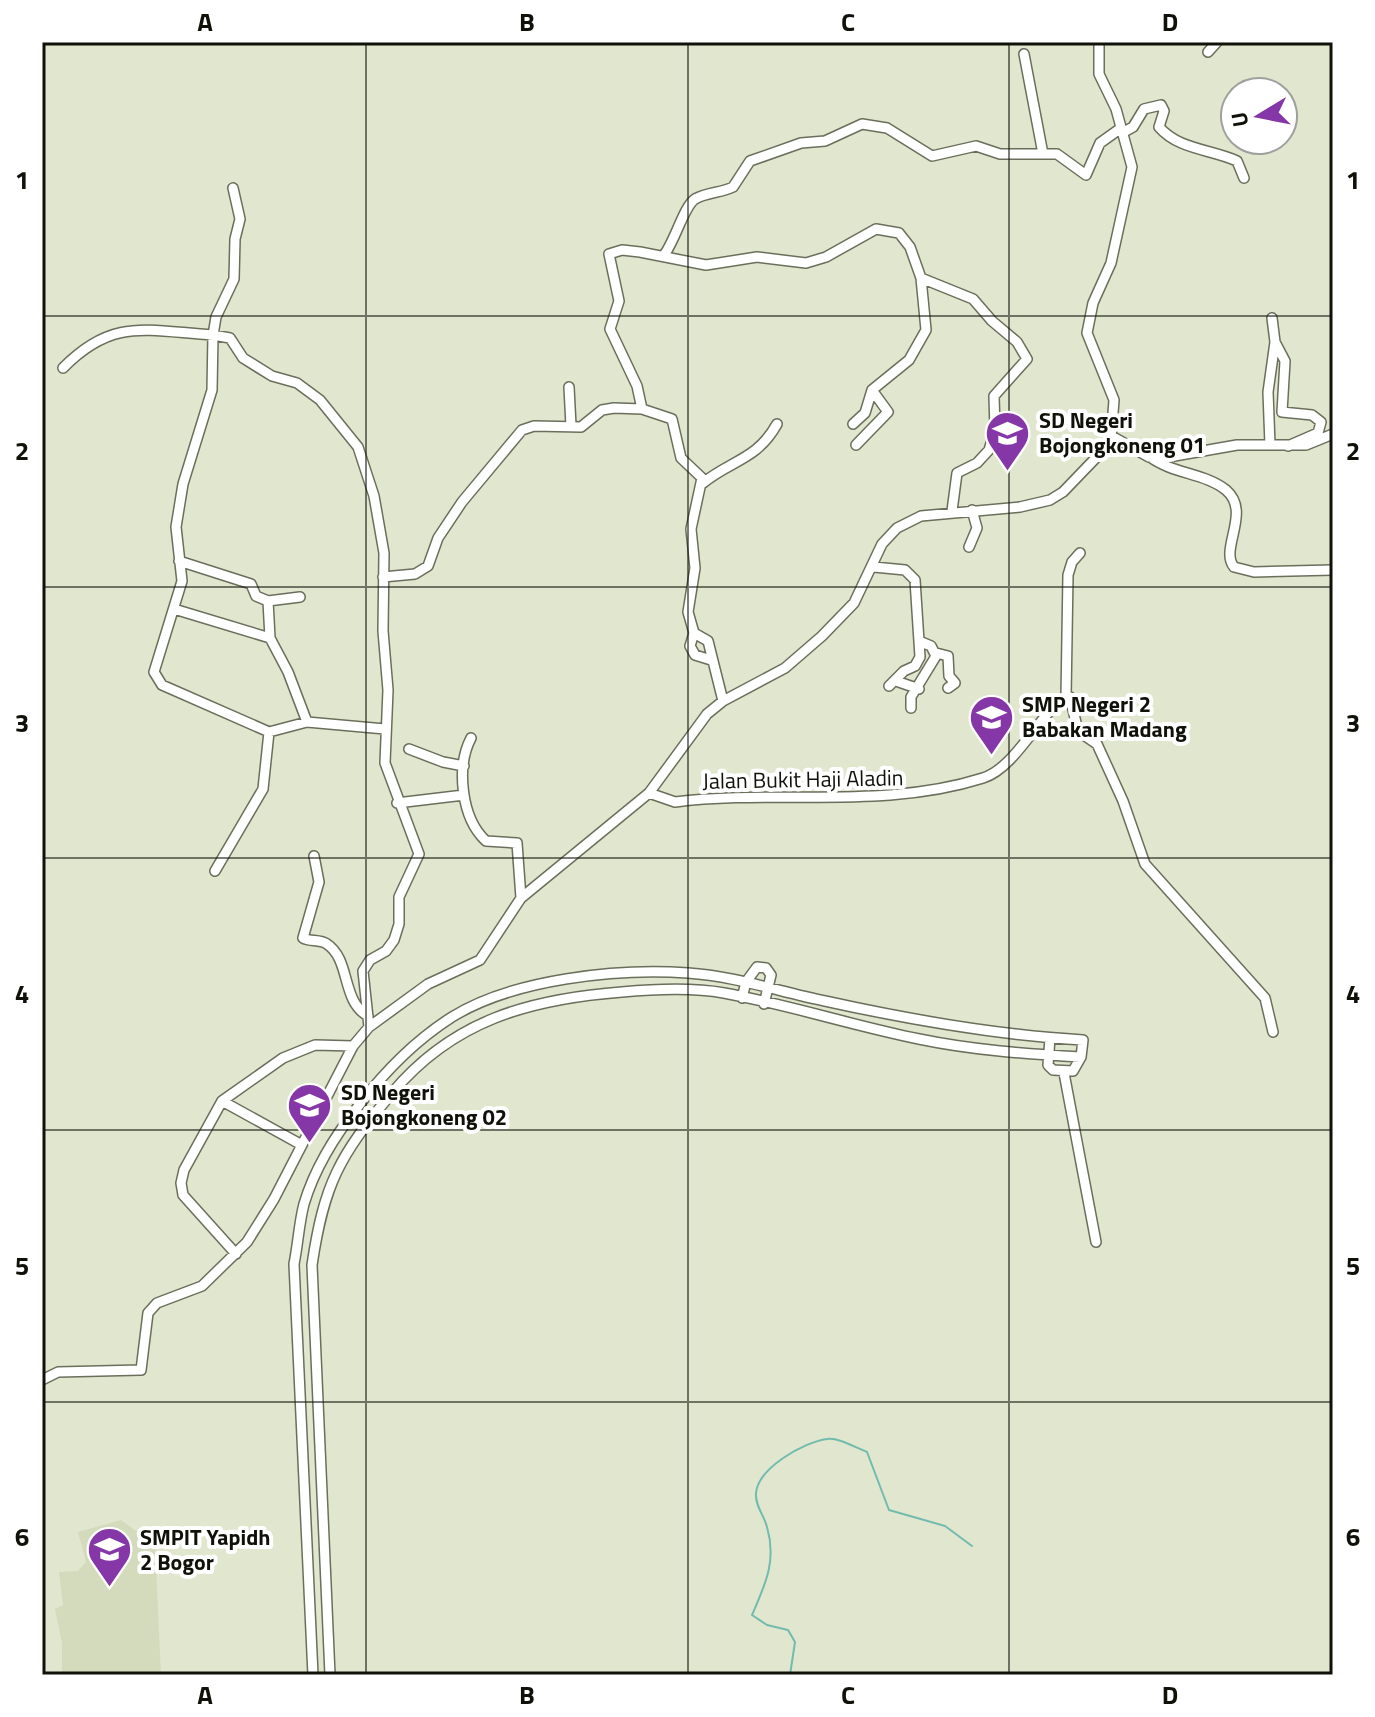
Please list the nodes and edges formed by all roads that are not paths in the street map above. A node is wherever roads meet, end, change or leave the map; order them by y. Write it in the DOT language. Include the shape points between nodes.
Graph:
graph roads {
  1 [pos="1099,42"];
  2 [pos="1217,42"];
  3 [pos="1208,52"];
  4 [pos="1024,54"];
  5 [pos="1122,130"];
  6 [pos="1043,154"];
  7 [pos="1244,178"];
  8 [pos="233,188"];
  9 [pos="664,255"];
  10 [pos="921,278"];
  11 [pos="1272,318"];
  12 [pos="213,335"];
  13 [pos="1275,342"];
  14 [pos="63,368"];
  15 [pos="569,387"];
  16 [pos="872,390"];
  17 [pos="642,409"];
  18 [pos="777,424"];
  19 [pos="853,424"];
  20 [pos="571,426"];
  21 [pos="1333,434"];
  22 [pos="1111,439"];
  23 [pos="856,445"];
  24 [pos="1270,445"];
  25 [pos="1287,446"];
  26 [pos="1149,457"];
  27 [pos="703,483"];
  28 [pos="972,510"];
  29 [pos="952,511"];
  30 [pos="969,547"];
  31 [pos="1080,553"];
  32 [pos="179,561"];
  33 [pos="874,567"];
  34 [pos="1333,570"];
  35 [pos="383,577"];
  36 [pos="300,597"];
  37 [pos="268,601"];
  38 [pos="174,609"];
  39 [pos="694,633"];
  40 [pos="270,638"];
  41 [pos="919,641"];
  42 [pos="936,653"];
  43 [pos="711,660"];
  44 [pos="948,688"];
  45 [pos="919,689"];
  46 [pos="1066,697"];
  47 [pos="723,701"];
  48 [pos="911,708"];
  49 [pos="307,722"];
  50 [pos="385,729"];
  51 [pos="269,732"];
  52 [pos="471,738"];
  53 [pos="409,749"];
  54 [pos="464,766"];
  55 [pos="649,793"];
  56 [pos="464,795"];
  57 [pos="397,803"];
  58 [pos="314,856"];
  59 [pos="215,871"];
  60 [pos="521,898"];
  61 [pos="746,982"];
  62 [pos="769,988"];
  63 [pos="742,998"];
  64 [pos="764,1004"];
  65 [pos="368,1016"];
  66 [pos="369,1027"];
  67 [pos="1273,1032"];
  68 [pos="1050,1038"];
  69 [pos="353,1046"];
  70 [pos="1048,1055"];
  71 [pos="1081,1057"];
  72 [pos="1064,1073"];
  73 [pos="222,1101"];
  74 [pos="300,1144"];
  75 [pos="1096,1242"];
  76 [pos="236,1254"];
  77 [pos="42,1380"];
  78 [pos="327,1592"];
  79 [pos="310,1595"];
  80 [pos="328,1621"];
  81 [pos="311,1622"];
  82 [pos="313,1675"];
  83 [pos="330,1675"];
  1 -- 5 [label="street" via="1099,74"];
  2 -- 3 [label="street"];
  4 -- 6 [label="street"];
  5 -- 6 [label="street" via="1100,143 1087,174 1062,155"];
  5 -- 7 [label="street" via="1133,127 1144,109 1162,105 1159,127 1165,134 1237,161"];
  5 -- 22 [label="street" via="1131,175 1111,263 1093,303 1087,333 1114,400"];
  6 -- 9 [label="street" via="1000,154 976,146 932,156 887,128 855,126 825,141 801,143 746,164 733,187 688,205"];
  8 -- 12 [label="street" via="240,219 234,279"];
  9 -- 10 [label="street" via="706,265 757,257 811,263 885,228 903,237"];
  9 -- 17 [label="street" via="622,250 609,254 619,301 610,329"];
  10 -- 16 [label="street" via="926,330 909,360"];
  10 -- 29 [label="street" via="973,299 1027,359 994,396 993,442 977,463 957,473"];
  11 -- 13 [label="street"];
  12 -- 14 [label="street" via="115,333 91,342"];
  12 -- 32 [label="street" via="212,390 178,510"];
  12 -- 35 [label="street" via="230,338 243,358 263,372 304,388 354,440 374,496"];
  13 -- 24 [label="street" via="1268,392"];
  13 -- 25 [label="street" via="1285,361 1282,412 1312,415 1321,422 1318,433"];
  15 -- 20 [label="street"];
  16 -- 19 [label="street" via="865,413"];
  16 -- 23 [label="street" via="888,412"];
  17 -- 20 [label="street" via="607,408 581,427"];
  17 -- 27 [label="street" via="672,419 681,458"];
  18 -- 27 [label="street" via="747,459"];
  20 -- 35 [label="street" via="522,430 454,512 428,566 415,574"];
  21 -- 25 [label="street"];
  22 -- 26 [label="street"];
  22 -- 28 [label="street" via="1050,500"];
  24 -- 25 [label="street"];
  24 -- 26 [label="street"];
  26 -- 34 [label="street" via="1226,490 1236,515 1229,556 1234,567 1254,572"];
  27 -- 39 [label="street" via="691,529 695,568 688,612"];
  28 -- 29 [label="street"];
  28 -- 30 [label="street" via="977,528"];
  29 -- 33 [label="street" via="911,519 897,528 882,544"];
  31 -- 46 [label="street" via="1068,575"];
  32 -- 37 [label="street" via="251,584 258,598"];
  32 -- 38 [label="street" via="182,581"];
  33 -- 41 [label="street" via="914,576"];
  33 -- 47 [label="street" via="854,603 822,636 777,673"];
  35 -- 50 [label="street"];
  36 -- 37 [label="street"];
  37 -- 40 [label="street"];
  38 -- 40 [label="street"];
  38 -- 51 [label="street" via="154,672 162,685"];
  39 -- 43 [label="street" via="707,638"];
  39 -- 43 [label="street" via="692,651"];
  40 -- 49 [label="street"];
  41 -- 42 [label="street"];
  41 -- 45 [label="street" via="918,661 893,684"];
  42 -- 44 [label="street" via="948,656 949,676 955,683"];
  42 -- 45 [label="street"];
  43 -- 47 [label="street"];
  45 -- 48 [label="street" via="909,701"];
  46 -- 55 [label="street, Jalan Bukit Haji Aladin" via="1004,767 936,791 877,798 675,802"];
  46 -- 67 [label="street" via="1073,701 1078,731 1097,744 1145,864 1265,998"];
  47 -- 55 [label="street" via="700,722"];
  49 -- 50 [label="street"];
  49 -- 51 [label="street"];
  50 -- 57 [label="street" via="385,763"];
  51 -- 59 [label="street" via="263,789"];
  52 -- 54 [label="street"];
  53 -- 54 [label="street"];
  54 -- 56 [label="street"];
  55 -- 60 [label="street"];
  56 -- 57 [label="street"];
  56 -- 60 [label="street" via="478,834 490,842 517,843"];
  57 -- 65 [label="street" via="419,854 399,897 394,940 363,971"];
  58 -- 65 [label="street" via="319,882 303,938 329,945 351,996"];
  60 -- 66 [label="street" via="480,960 428,984"];
  61 -- 62 [label="street"];
  61 -- 62 [label="street" via="757,967 766,968"];
  61 -- 63 [label="street"];
  61 -- 79 [label="street" via="648,972 560,981 510,993 454,1016 405,1052 344,1123 319,1165 304,1205 294,1264"];
  62 -- 64 [label="street"];
  62 -- 68 [label="street" via="922,1023"];
  63 -- 64 [label="street"];
  63 -- 78 [label="street" via="649,990 564,997 516,1009 462,1032 415,1066 360,1132 320,1209 312,1265"];
  64 -- 70 [label="street" via="920,1040"];
  65 -- 66 [label="street"];
  66 -- 69 [label="street"];
  68 -- 70 [label="street"];
  68 -- 71 [label="street" via="1083,1040"];
  69 -- 73 [label="street" via="315,1045 283,1058"];
  69 -- 74 [label="street"];
  70 -- 71 [label="street"];
  70 -- 72 [label="street" via="1053,1070"];
  71 -- 72 [label="street" via="1073,1071"];
  72 -- 75 [label="street"];
  73 -- 74 [label="street"];
  73 -- 76 [label="street" via="181,1183 183,1195"];
  74 -- 76 [label="street" via="257,1228"];
  76 -- 77 [label="street" via="196,1290 152,1307 141,1370 58,1372"];
  78 -- 79 [label="street"];
  78 -- 80 [label="street"];
  79 -- 81 [label="street"];
  80 -- 81 [label="street"];
  80 -- 83 [label="street"];
  81 -- 82 [label="street"];
}
